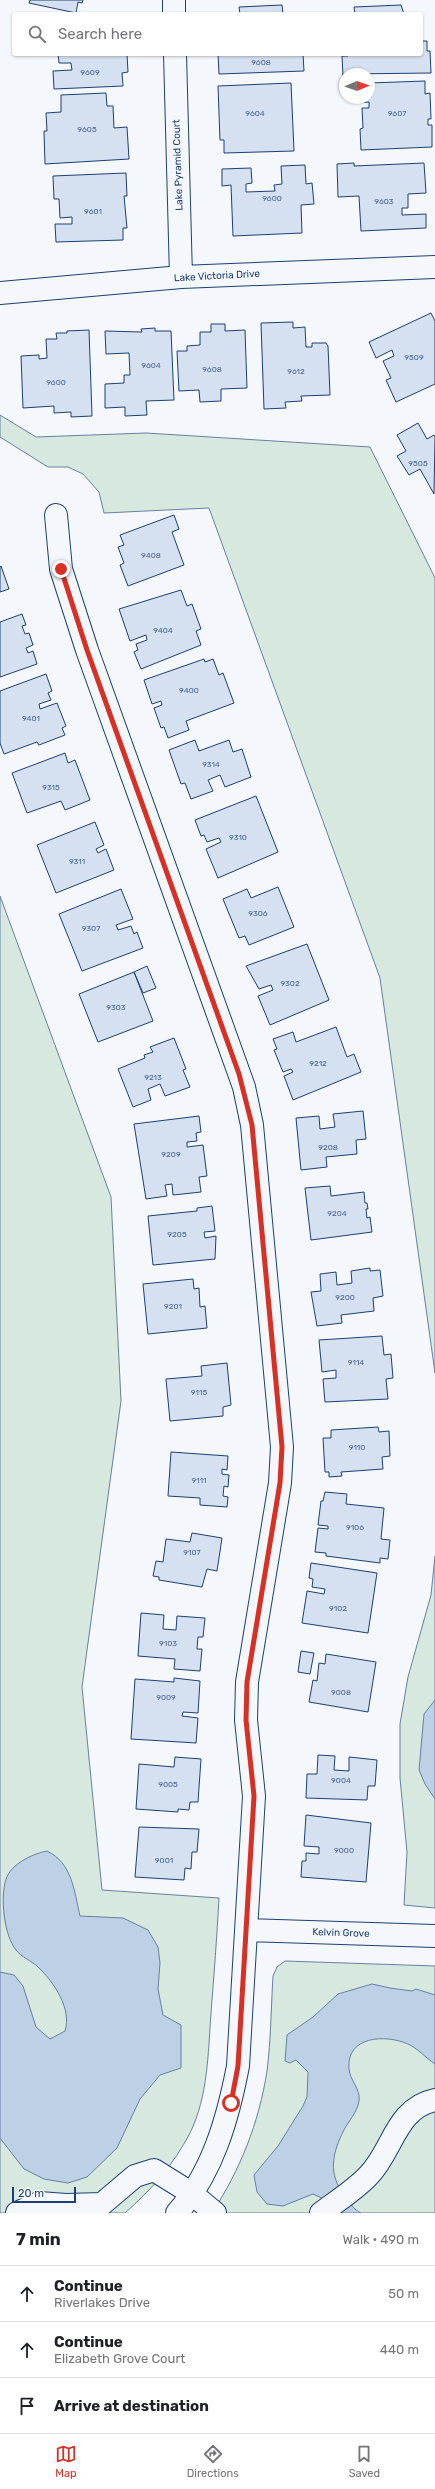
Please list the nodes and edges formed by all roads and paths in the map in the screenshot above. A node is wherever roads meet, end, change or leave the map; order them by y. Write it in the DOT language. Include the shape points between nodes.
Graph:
graph roads {
  1 [pos="174,0"];
  2 [pos="174,12"];
  3 [pos="175,56"];
  4 [pos="435,267"];
  5 [pos="181,276"];
  6 [pos="0,293"];
  7 [pos="56,515"];
  8 [pos="246,1930"];
  9 [pos="435,1936"];
  10 [pos="435,2100"];
  11 [pos="191,2193"];
  12 [pos="17,2213"];
  13 [pos="177,2213"];
  14 [pos="215,2213"];
  15 [pos="321,2213"];
  1 -- 2 [label="street"];
  3 -- 5 [label="street, Lake Pyramid Court"];
  4 -- 5 [label="street, Lake Victoria Drive"];
  5 -- 6 [label="street, Lake Victoria Drive"];
  7 -- 8 [label="street" via="64,576 87,650 239,1074 252,1125 282,1447 280,1483 247,1682 246,1720 254,1796"];
  8 -- 9 [label="street, Kelvin Grove"];
  8 -- 11 [label="street" via="238,2066 231,2103 220,2138 203,2175"];
  10 -- 15 [label="street" via="411,2111 400,2122 370,2174"];
  11 -- 12 [label="street" via="154,2170 135,2176 102,2204 39,2203"];
  11 -- 13 [label="street"];
  11 -- 14 [label="street"];
}
